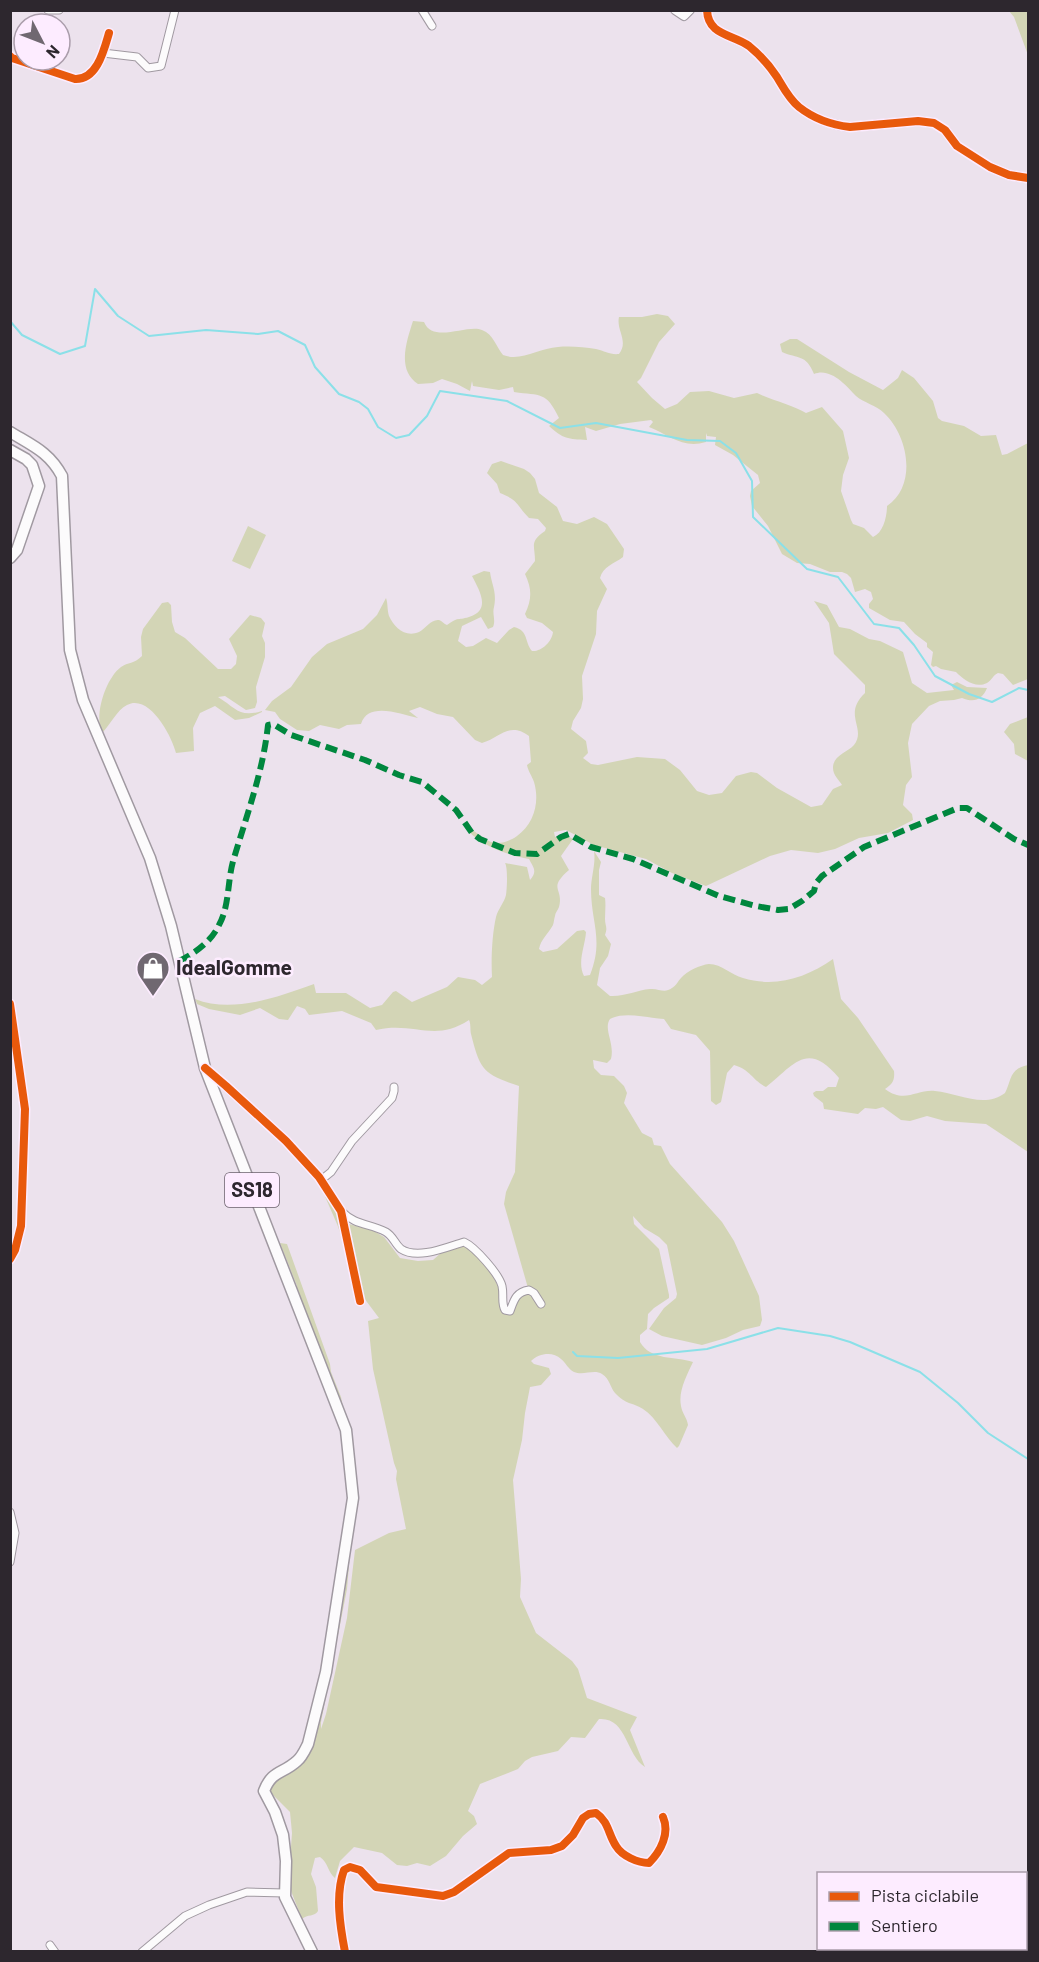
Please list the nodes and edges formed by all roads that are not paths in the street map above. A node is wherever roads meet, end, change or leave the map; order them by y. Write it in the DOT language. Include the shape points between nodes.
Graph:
graph roads {
  1 [pos="48,10"];
  2 [pos="59,10"];
  3 [pos="175,10"];
  4 [pos="422,10"];
  5 [pos="675,10"];
  6 [pos="690,10"];
  7 [pos="707,10"];
  8 [pos="432,26"];
  9 [pos="109,33"];
  10 [pos="103,53"];
  11 [pos="11,57"];
  12 [pos="1029,178"];
  13 [pos="10,432"];
  14 [pos="10,450"];
  15 [pos="10,558"];
  16 [pos="10,1004"];
  17 [pos="205,1068"];
  18 [pos="394,1087"];
  19 [pos="321,1180"];
  20 [pos="340,1211"];
  21 [pos="10,1259"];
  22 [pos="360,1301"];
  23 [pos="541,1304"];
  24 [pos="10,1512"];
  25 [pos="10,1562"];
  26 [pos="663,1817"];
  27 [pos="285,1893"];
  28 [pos="50,1945"];
  29 [pos="55,1952"];
  30 [pos="142,1952"];
  31 [pos="312,1952"];
  32 [pos="345,1952"];
  1 -- 2 [label="street"];
  3 -- 10 [label="street" via="161,66 148,68 138,57"];
  4 -- 8 [label="street"];
  5 -- 6 [label="street" via="684,16"];
  7 -- 12 [label="street" via="707,18 717,32 738,39 762,57 790,98 828,123 850,127 928,121 990,167"];
  9 -- 10 [label="street"];
  10 -- 11 [label="street" via="92,73 82,80"];
  13 -- 17 [label="main road, SS18" via="47,454 62,476 70,650 84,700 150,858 171,926"];
  14 -- 15 [label="main road" via="32,465 39,486 17,550"];
  16 -- 21 [label="street" via="25,1109 21,1226"];
  17 -- 19 [label="street" via="286,1141"];
  17 -- 27 [label="main road, SS18" via="346,1430 353,1498 326,1672 308,1744 296,1762 269,1778 264,1791 283,1835"];
  18 -- 19 [label="street" via="392,1098"];
  19 -- 20 [label="street"];
  20 -- 22 [label="street"];
  20 -- 23 [label="street" via="358,1224 388,1233 410,1253 464,1242 496,1274 502,1285 505,1310 510,1311 516,1296 525,1290 534,1293"];
  24 -- 25 [label="street" via="15,1533"];
  26 -- 32 [label="street" via="666,1834 649,1863 639,1863 622,1852 605,1821 589,1814 562,1846 551,1851 509,1853 443,1896 376,1887 360,1870 350,1867 342,1875 340,1895"];
  27 -- 30 [label="street" via="247,1892 209,1905 185,1916"];
  27 -- 31 [label="main road, SS18"];
  28 -- 29 [label="street"];
}
